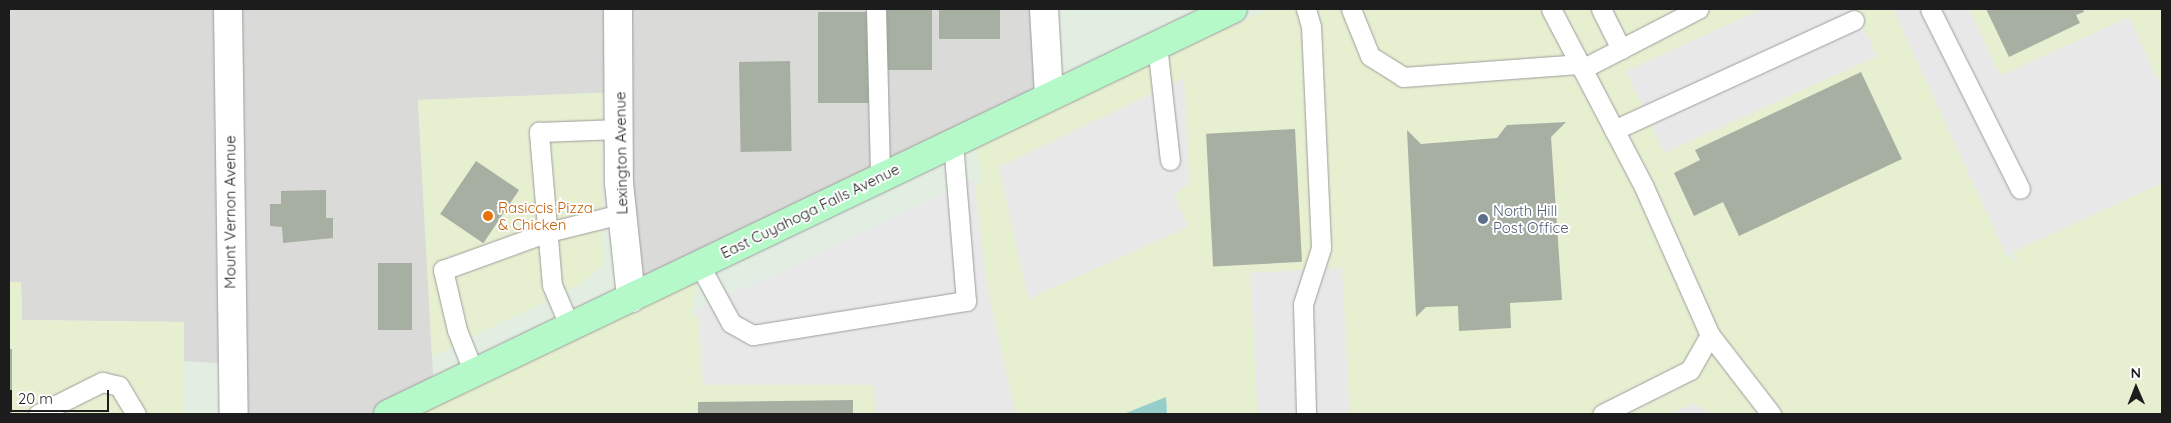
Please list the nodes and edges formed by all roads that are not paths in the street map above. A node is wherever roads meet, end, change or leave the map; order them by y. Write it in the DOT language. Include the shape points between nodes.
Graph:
graph roads {
  1 [pos="228,9"];
  2 [pos="618,9"];
  3 [pos="876,9"];
  4 [pos="1044,9"];
  5 [pos="1233,9"];
  6 [pos="1306,9"];
  7 [pos="1351,9"];
  8 [pos="1551,9"];
  9 [pos="1601,9"];
  10 [pos="1698,9"];
  11 [pos="1930,9"];
  12 [pos="1854,20"];
  13 [pos="1157,45"];
  14 [pos="1621,49"];
  15 [pos="1580,66"];
  16 [pos="1049,96"];
  17 [pos="619,129"];
  18 [pos="1614,130"];
  19 [pos="953,142"];
  20 [pos="1170,160"];
  21 [pos="880,177"];
  22 [pos="2020,189"];
  23 [pos="621,214"];
  24 [pos="548,232"];
  25 [pos="699,264"];
  26 [pos="631,298"];
  27 [pos="570,327"];
  28 [pos="1710,335"];
  29 [pos="474,373"];
  30 [pos="38,414"];
  31 [pos="136,414"];
  32 [pos="234,414"];
  33 [pos="388,414"];
  34 [pos="1306,414"];
  35 [pos="1602,414"];
  36 [pos="1771,414"];
  1 -- 32 [label="street, Mount Vernon Avenue"];
  2 -- 17 [label="street, Lexington Avenue"];
  3 -- 21 [label="lane"];
  4 -- 16 [label="street"];
  5 -- 13 [label="street, East Cuyahoga Falls Avenue"];
  6 -- 34 [label="lane" via="1311,26 1321,248 1303,304"];
  7 -- 15 [label="lane" via="1370,56 1403,77"];
  8 -- 15 [label="lane"];
  9 -- 14 [label="lane"];
  10 -- 14 [label="lane"];
  11 -- 22 [label="lane"];
  12 -- 18 [label="lane"];
  13 -- 16 [label="street, East Cuyahoga Falls Avenue"];
  13 -- 20 [label="lane"];
  14 -- 15 [label="lane"];
  15 -- 18 [label="lane"];
  16 -- 19 [label="street, East Cuyahoga Falls Avenue"];
  17 -- 23 [label="street, Lexington Avenue"];
  17 -- 24 [label="lane" via="539,132"];
  18 -- 28 [label="lane"];
  19 -- 21 [label="street, East Cuyahoga Falls Avenue"];
  19 -- 25 [label="lane" via="966,301 753,336 731,323"];
  21 -- 25 [label="street, East Cuyahoga Falls Avenue"];
  23 -- 24 [label="lane"];
  23 -- 26 [label="street, Lexington Avenue"];
  24 -- 27 [label="lane" via="552,285"];
  24 -- 29 [label="lane" via="444,270 456,330"];
  25 -- 26 [label="street, East Cuyahoga Falls Avenue"];
  26 -- 27 [label="street, East Cuyahoga Falls Avenue"];
  27 -- 29 [label="street, East Cuyahoga Falls Avenue"];
  28 -- 35 [label="lane" via="1690,370"];
  28 -- 36 [label="lane"];
  29 -- 33 [label="street, East Cuyahoga Falls Avenue"];
  30 -- 31 [label="lane" via="102,382 119,386"];
}
